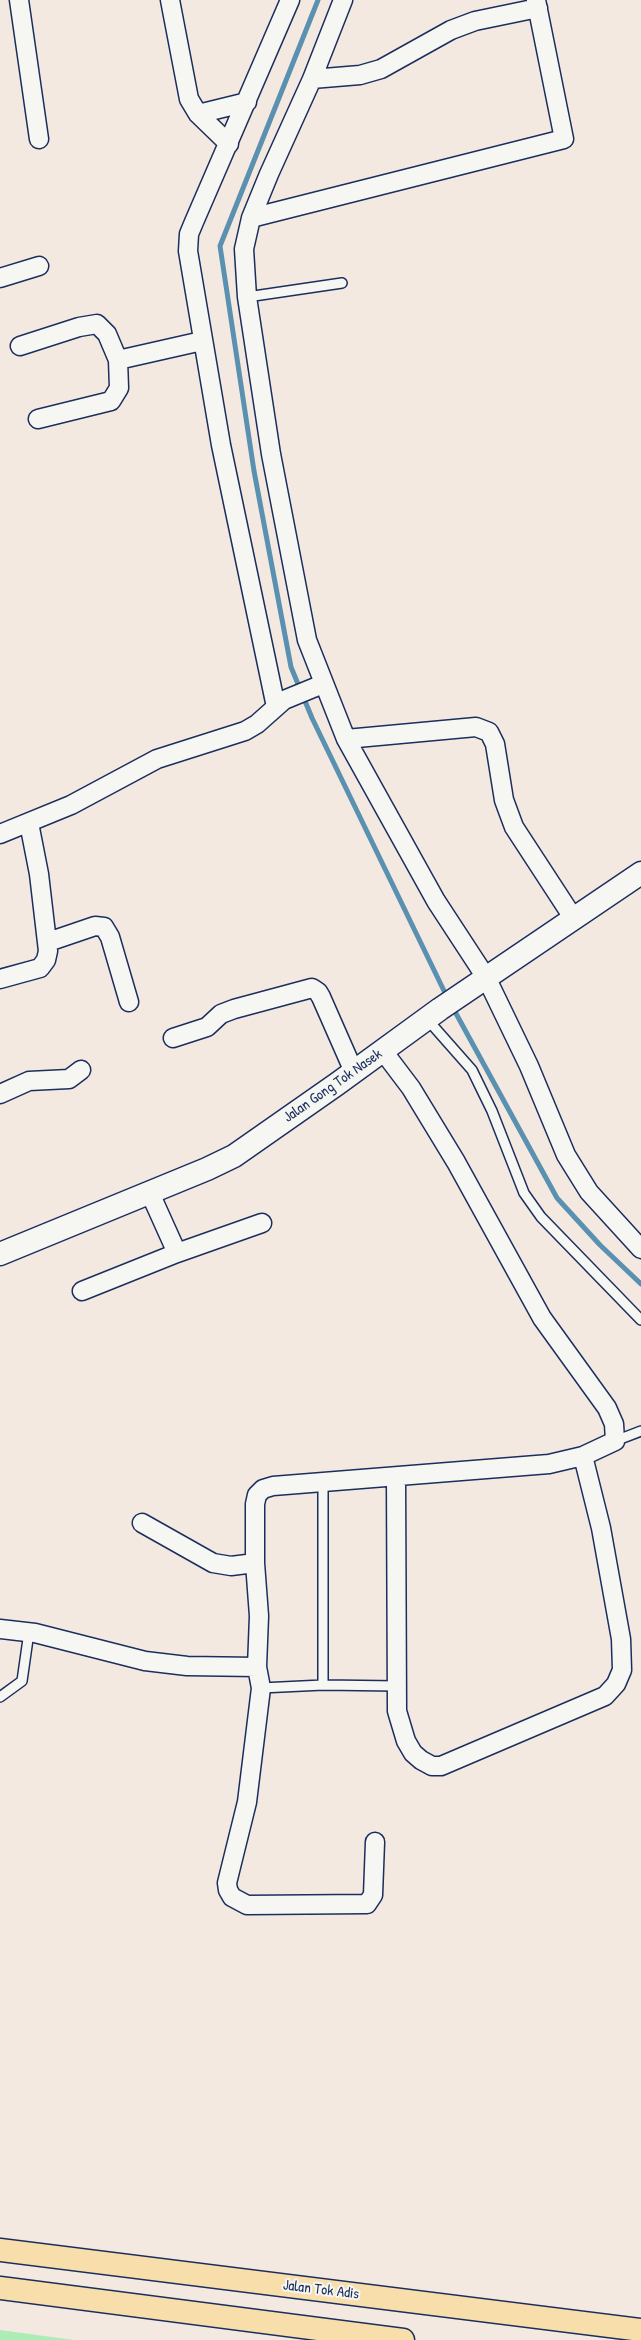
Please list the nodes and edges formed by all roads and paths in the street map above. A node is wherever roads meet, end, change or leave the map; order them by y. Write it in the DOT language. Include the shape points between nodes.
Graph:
graph roads {
  1 [pos="19,0"];
  2 [pos="170,0"];
  3 [pos="290,0"];
  4 [pos="344,0"];
  5 [pos="537,4"];
  6 [pos="312,78"];
  7 [pos="247,102"];
  8 [pos="198,114"];
  9 [pos="39,139"];
  10 [pos="229,144"];
  11 [pos="251,218"];
  12 [pos="39,266"];
  13 [pos="0,278"];
  14 [pos="342,283"];
  15 [pos="247,297"];
  16 [pos="202,340"];
  17 [pos="20,346"];
  18 [pos="118,360"];
  19 [pos="38,419"];
  20 [pos="320,685"];
  21 [pos="280,704"];
  22 [pos="346,739"];
  23 [pos="29,823"];
  24 [pos="0,834"];
  25 [pos="641,872"];
  26 [pos="574,919"];
  27 [pos="48,942"];
  28 [pos="0,979"];
  29 [pos="483,982"];
  30 [pos="129,1002"];
  31 [pos="433,1014"];
  32 [pos="173,1038"];
  33 [pos="383,1051"];
  34 [pos="81,1070"];
  35 [pos="354,1072"];
  36 [pos="0,1094"];
  37 [pos="150,1192"];
  38 [pos="262,1224"];
  39 [pos="641,1249"];
  40 [pos="176,1253"];
  41 [pos="0,1254"];
  42 [pos="82,1291"];
  43 [pos="641,1320"];
  44 [pos="641,1431"];
  45 [pos="615,1441"];
  46 [pos="583,1456"];
  47 [pos="396,1477"];
  48 [pos="323,1482"];
  49 [pos="142,1523"];
  50 [pos="255,1563"];
  51 [pos="0,1629"];
  52 [pos="29,1632"];
  53 [pos="257,1667"];
  54 [pos="323,1685"];
  55 [pos="397,1686"];
  56 [pos="261,1688"];
  57 [pos="0,1697"];
  58 [pos="375,1842"];
  59 [pos="0,2236"];
  60 [pos="0,2250"];
  61 [pos="31,2254"];
  62 [pos="0,2288"];
  63 [pos="27,2292"];
  64 [pos="0,2298"];
  65 [pos="641,2330"];
  66 [pos="403,2340"];
  1 -- 9 [label="street"];
  2 -- 8 [label="street" via="189,99"];
  3 -- 7 [label="street"];
  4 -- 6 [label="street"];
  5 -- 6 [label="street" via="451,30 381,69 360,75"];
  5 -- 11 [label="street" via="564,139"];
  6 -- 11 [label="street"];
  7 -- 8 [label="street"];
  7 -- 10 [label="street"];
  8 -- 10 [label="street"];
  10 -- 16 [label="street" via="189,234 189,269"];
  11 -- 15 [label="street" via="244,248"];
  12 -- 13 [label="street"];
  14 -- 15 [label="lane"];
  15 -- 20 [label="street" via="272,454 307,640"];
  16 -- 18 [label="street"];
  16 -- 21 [label="street" via="221,445"];
  17 -- 18 [label="street" via="79,327 97,324 107,334"];
  18 -- 19 [label="street" via="119,388 111,401"];
  20 -- 21 [label="street"];
  20 -- 22 [label="street"];
  21 -- 23 [label="street" via="258,724 245,731 157,759 83,800"];
  22 -- 26 [label="street" via="476,727 489,732 495,744 504,800 514,827"];
  22 -- 29 [label="street"];
  23 -- 24 [label="street"];
  23 -- 27 [label="street"];
  25 -- 26 [label="main road, Jalan Gong Tok Nasek"];
  26 -- 29 [label="main road, Jalan Gong Tok Nasek"];
  27 -- 28 [label="street" via="46,960 40,968"];
  27 -- 30 [label="street" via="95,926 104,927 110,937"];
  29 -- 31 [label="main road, Jalan Gong Tok Nasek"];
  29 -- 39 [label="street" via="529,1066 569,1161 589,1192"];
  31 -- 33 [label="main road, Jalan Gong Tok Nasek"];
  31 -- 43 [label="lane" via="472,1070 492,1111 524,1192 541,1217"];
  32 -- 35 [label="street" via="207,1027 221,1014 234,1008 312,988 321,997"];
  33 -- 35 [label="main road, Jalan Gong Tok Nasek"];
  33 -- 45 [label="street" via="411,1088 456,1162 542,1318 607,1408 614,1424"];
  34 -- 36 [label="street" via="70,1080 29,1081"];
  35 -- 37 [label="main road, Jalan Gong Tok Nasek" via="234,1156"];
  37 -- 40 [label="street"];
  37 -- 41 [label="main road, Jalan Gong Tok Nasek"];
  38 -- 40 [label="street"];
  40 -- 42 [label="street"];
  44 -- 45 [label="lane"];
  45 -- 46 [label="street"];
  46 -- 47 [label="street" via="550,1464"];
  46 -- 55 [label="street" via="600,1528 621,1645 622,1670 616,1684 606,1696 441,1766 432,1766 421,1760 406,1741 397,1711"];
  47 -- 48 [label="street"];
  47 -- 55 [label="street"];
  48 -- 50 [label="street" via="273,1486 263,1489 257,1495"];
  48 -- 54 [label="lane"];
  49 -- 50 [label="street" via="213,1563 239,1566"];
  50 -- 53 [label="street" via="259,1616"];
  51 -- 52 [label="street"];
  52 -- 53 [label="street" via="145,1661 187,1666"];
  52 -- 57 [label="lane" via="22,1681"];
  53 -- 56 [label="street"];
  54 -- 55 [label="lane"];
  54 -- 56 [label="lane"];
  56 -- 58 [label="street" via="247,1802 227,1883 232,1898 247,1905 367,1904 373,1895"];
  59 -- 61 [label="main road"];
  60 -- 61 [label="main road, Jalan Tok Adis"];
  61 -- 65 [label="main road, Jalan Tok Adis"];
  62 -- 63 [label="main road"];
  63 -- 64 [label="main road"];
  63 -- 66 [label="main road"];
}
